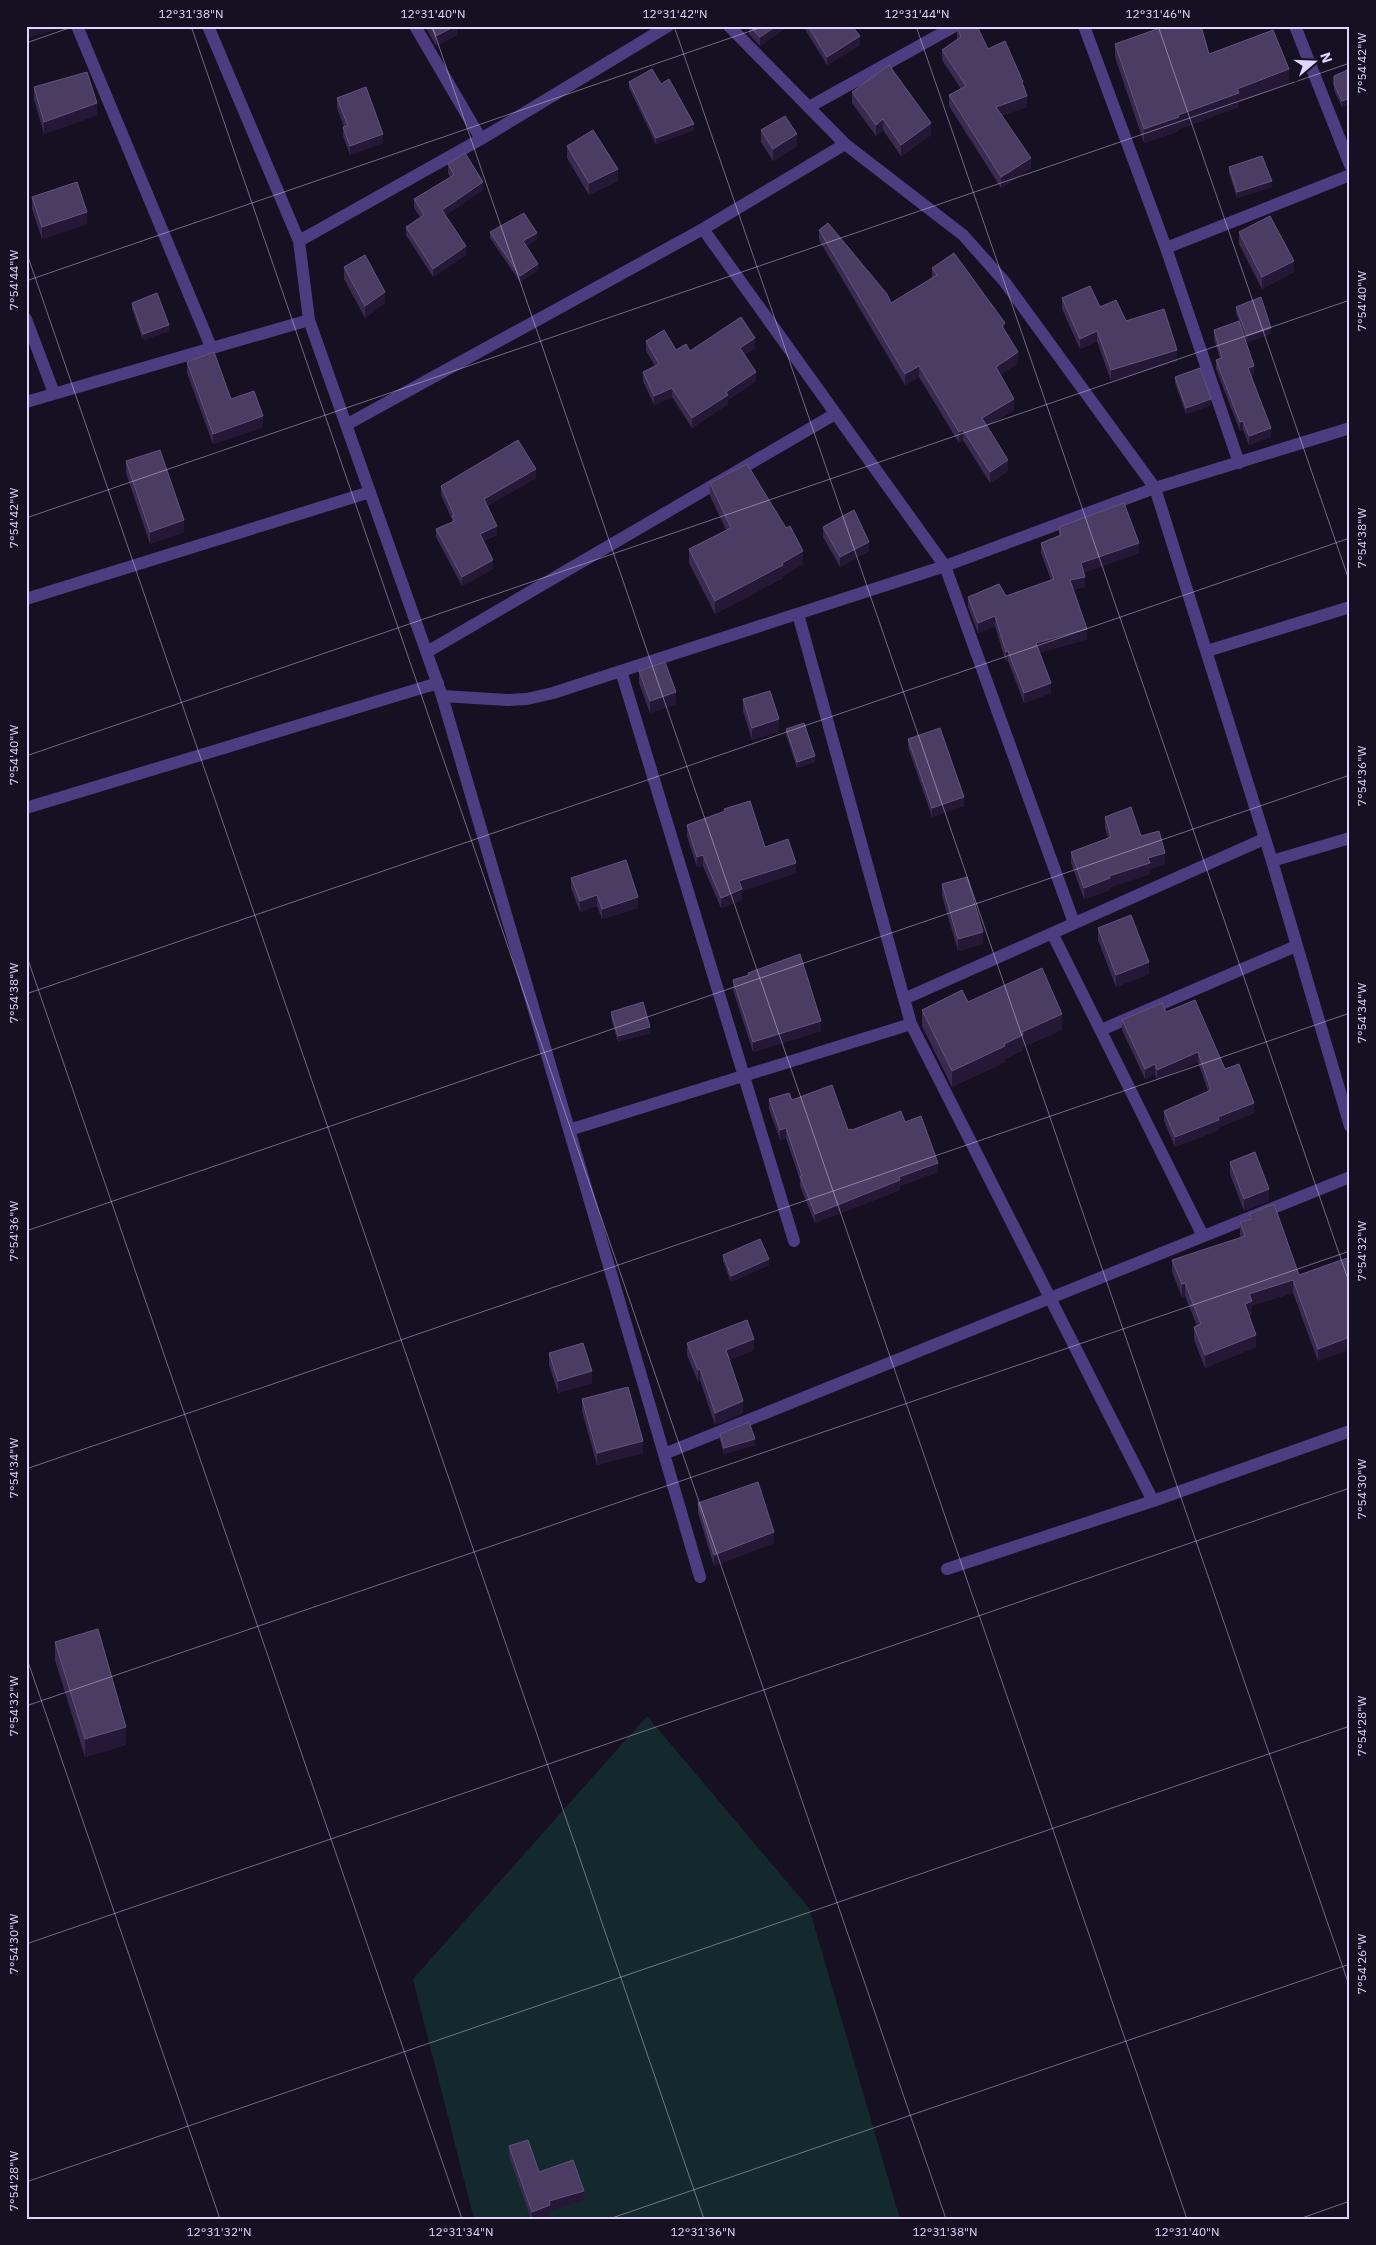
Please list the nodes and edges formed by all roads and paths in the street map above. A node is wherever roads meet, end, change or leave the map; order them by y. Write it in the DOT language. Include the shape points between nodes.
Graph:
graph roads {
  1 [pos="77,26"];
  2 [pos="208,26"];
  3 [pos="415,26"];
  4 [pos="668,26"];
  5 [pos="729,26"];
  6 [pos="955,26"];
  7 [pos="1084,26"];
  8 [pos="1295,26"];
  9 [pos="809,107"];
  10 [pos="481,139"];
  11 [pos="845,144"];
  12 [pos="1350,165"];
  13 [pos="1350,175"];
  14 [pos="703,228"];
  15 [pos="299,241"];
  16 [pos="1166,248"];
  17 [pos="26,319"];
  18 [pos="309,320"];
  19 [pos="211,347"];
  20 [pos="54,393"];
  21 [pos="26,402"];
  22 [pos="835,414"];
  23 [pos="346,425"];
  24 [pos="1350,428"];
  25 [pos="1239,463"];
  26 [pos="1155,488"];
  27 [pos="370,492"];
  28 [pos="945,566"];
  29 [pos="26,599"];
  30 [pos="1350,607"];
  31 [pos="798,614"];
  32 [pos="1207,651"];
  33 [pos="427,652"];
  34 [pos="621,671"];
  35 [pos="438,682"];
  36 [pos="442,696"];
  37 [pos="26,808"];
  38 [pos="1350,838"];
  39 [pos="1264,839"];
  40 [pos="1272,861"];
  41 [pos="1074,923"];
  42 [pos="1052,932"];
  43 [pos="1296,946"];
  44 [pos="904,999"];
  45 [pos="911,1024"];
  46 [pos="1101,1030"];
  47 [pos="744,1076"];
  48 [pos="1350,1126"];
  49 [pos="569,1130"];
  50 [pos="1350,1177"];
  51 [pos="1203,1236"];
  52 [pos="794,1240"];
  53 [pos="1050,1298"];
  54 [pos="1350,1431"];
  55 [pos="664,1454"];
  56 [pos="1153,1501"];
  57 [pos="947,1569"];
  58 [pos="700,1577"];
  1 -- 19 [label="street"];
  2 -- 15 [label="street"];
  3 -- 10 [label="street"];
  4 -- 10 [label="street"];
  5 -- 9 [label="street"];
  6 -- 9 [label="street"];
  7 -- 16 [label="street"];
  8 -- 12 [label="street"];
  9 -- 11 [label="street"];
  10 -- 15 [label="street"];
  11 -- 14 [label="street"];
  11 -- 26 [label="street" via="963,235 1004,282"];
  13 -- 16 [label="street"];
  14 -- 22 [label="street"];
  14 -- 23 [label="street"];
  15 -- 18 [label="street"];
  16 -- 25 [label="street"];
  17 -- 20 [label="street"];
  18 -- 19 [label="street"];
  18 -- 23 [label="street"];
  19 -- 20 [label="street"];
  20 -- 21 [label="street"];
  22 -- 28 [label="street"];
  22 -- 33 [label="street"];
  23 -- 27 [label="street"];
  24 -- 25 [label="street"];
  25 -- 26 [label="street"];
  26 -- 28 [label="street"];
  26 -- 32 [label="street"];
  27 -- 29 [label="street"];
  27 -- 33 [label="street"];
  28 -- 31 [label="street"];
  28 -- 41 [label="street"];
  30 -- 32 [label="street"];
  31 -- 34 [label="street"];
  31 -- 44 [label="street"];
  32 -- 39 [label="street"];
  33 -- 35 [label="street"];
  34 -- 36 [label="street" via="527,699"];
  34 -- 47 [label="street"];
  35 -- 36 [label="street"];
  35 -- 37 [label="street"];
  36 -- 49 [label="street"];
  38 -- 40 [label="street"];
  39 -- 40 [label="street"];
  39 -- 41 [label="street"];
  40 -- 43 [label="street"];
  41 -- 42 [label="street"];
  42 -- 44 [label="street"];
  42 -- 46 [label="street"];
  43 -- 46 [label="street"];
  43 -- 48 [label="street"];
  44 -- 45 [label="street"];
  45 -- 47 [label="street"];
  45 -- 53 [label="street"];
  46 -- 51 [label="street"];
  47 -- 49 [label="street"];
  47 -- 52 [label="street"];
  49 -- 55 [label="street"];
  50 -- 51 [label="street"];
  51 -- 53 [label="street"];
  53 -- 55 [label="street"];
  53 -- 56 [label="street"];
  54 -- 56 [label="street"];
  55 -- 58 [label="street"];
  56 -- 57 [label="street"];
}
